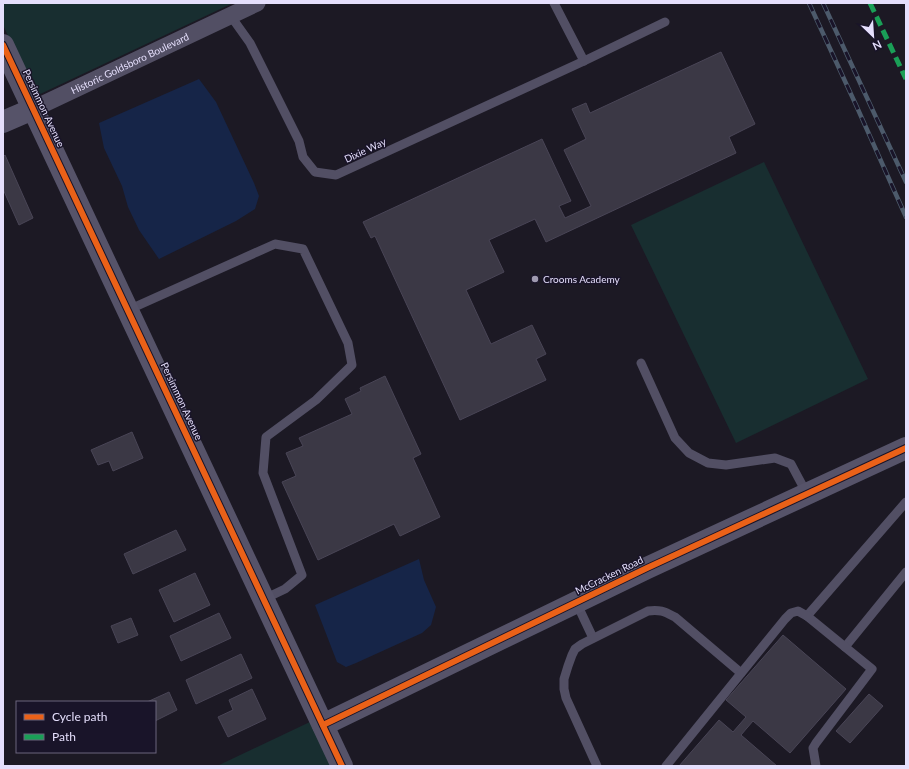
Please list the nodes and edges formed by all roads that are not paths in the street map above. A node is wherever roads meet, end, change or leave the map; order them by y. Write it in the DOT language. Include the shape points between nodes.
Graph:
graph roads {
  1 [pos="257,3"];
  2 [pos="554,3"];
  3 [pos="230,15"];
  4 [pos="664,22"];
  5 [pos="3,45"];
  6 [pos="584,61"];
  7 [pos="33,109"];
  8 [pos="3,122"];
  9 [pos="128,310"];
  10 [pos="641,363"];
  11 [pos="906,448"];
  12 [pos="807,494"];
  13 [pos="906,502"];
  14 [pos="906,572"];
  15 [pos="264,599"];
  16 [pos="576,602"];
  17 [pos="807,616"];
  18 [pos="593,638"];
  19 [pos="845,647"];
  20 [pos="741,673"];
  21 [pos="323,725"];
  22 [pos="342,766"];
  23 [pos="597,766"];
  24 [pos="666,766"];
  25 [pos="816,766"];
  1 -- 3 [label="street, Historic Goldsboro Boulevard"];
  2 -- 6 [label="lane"];
  3 -- 6 [label="lane, Dixie Way" via="250,43 299,141 303,157 315,172 336,175"];
  3 -- 7 [label="street, Historic Goldsboro Boulevard"];
  4 -- 6 [label="lane, Dixie Way"];
  5 -- 7 [label="street, Persimmon Avenue"];
  7 -- 8 [label="street, Historic Goldsboro Boulevard"];
  7 -- 9 [label="street, Persimmon Avenue"];
  9 -- 15 [label="street, Persimmon Avenue"];
  9 -- 15 [label="lane" via="275,244 304,249 348,343 352,365 316,400 266,437 263,473 302,575 285,589"];
  10 -- 12 [label="lane" via="676,438 689,452 708,463 726,465 775,458 791,464"];
  11 -- 12 [label="street, McCracken Road"];
  12 -- 16 [label="street, McCracken Road"];
  13 -- 17 [label="lane"];
  14 -- 19 [label="lane"];
  15 -- 21 [label="street, Persimmon Avenue"];
  16 -- 18 [label="lane"];
  16 -- 21 [label="street, McCracken Road"];
  17 -- 19 [label="lane"];
  17 -- 20 [label="lane" via="798,612 791,613"];
  18 -- 20 [label="lane" via="648,611 657,610 675,618"];
  18 -- 23 [label="lane" via="575,649 564,679 564,689"];
  19 -- 25 [label="lane" via="872,669 813,748"];
  20 -- 24 [label="lane"];
  21 -- 22 [label="street, Persimmon Avenue"];
}
